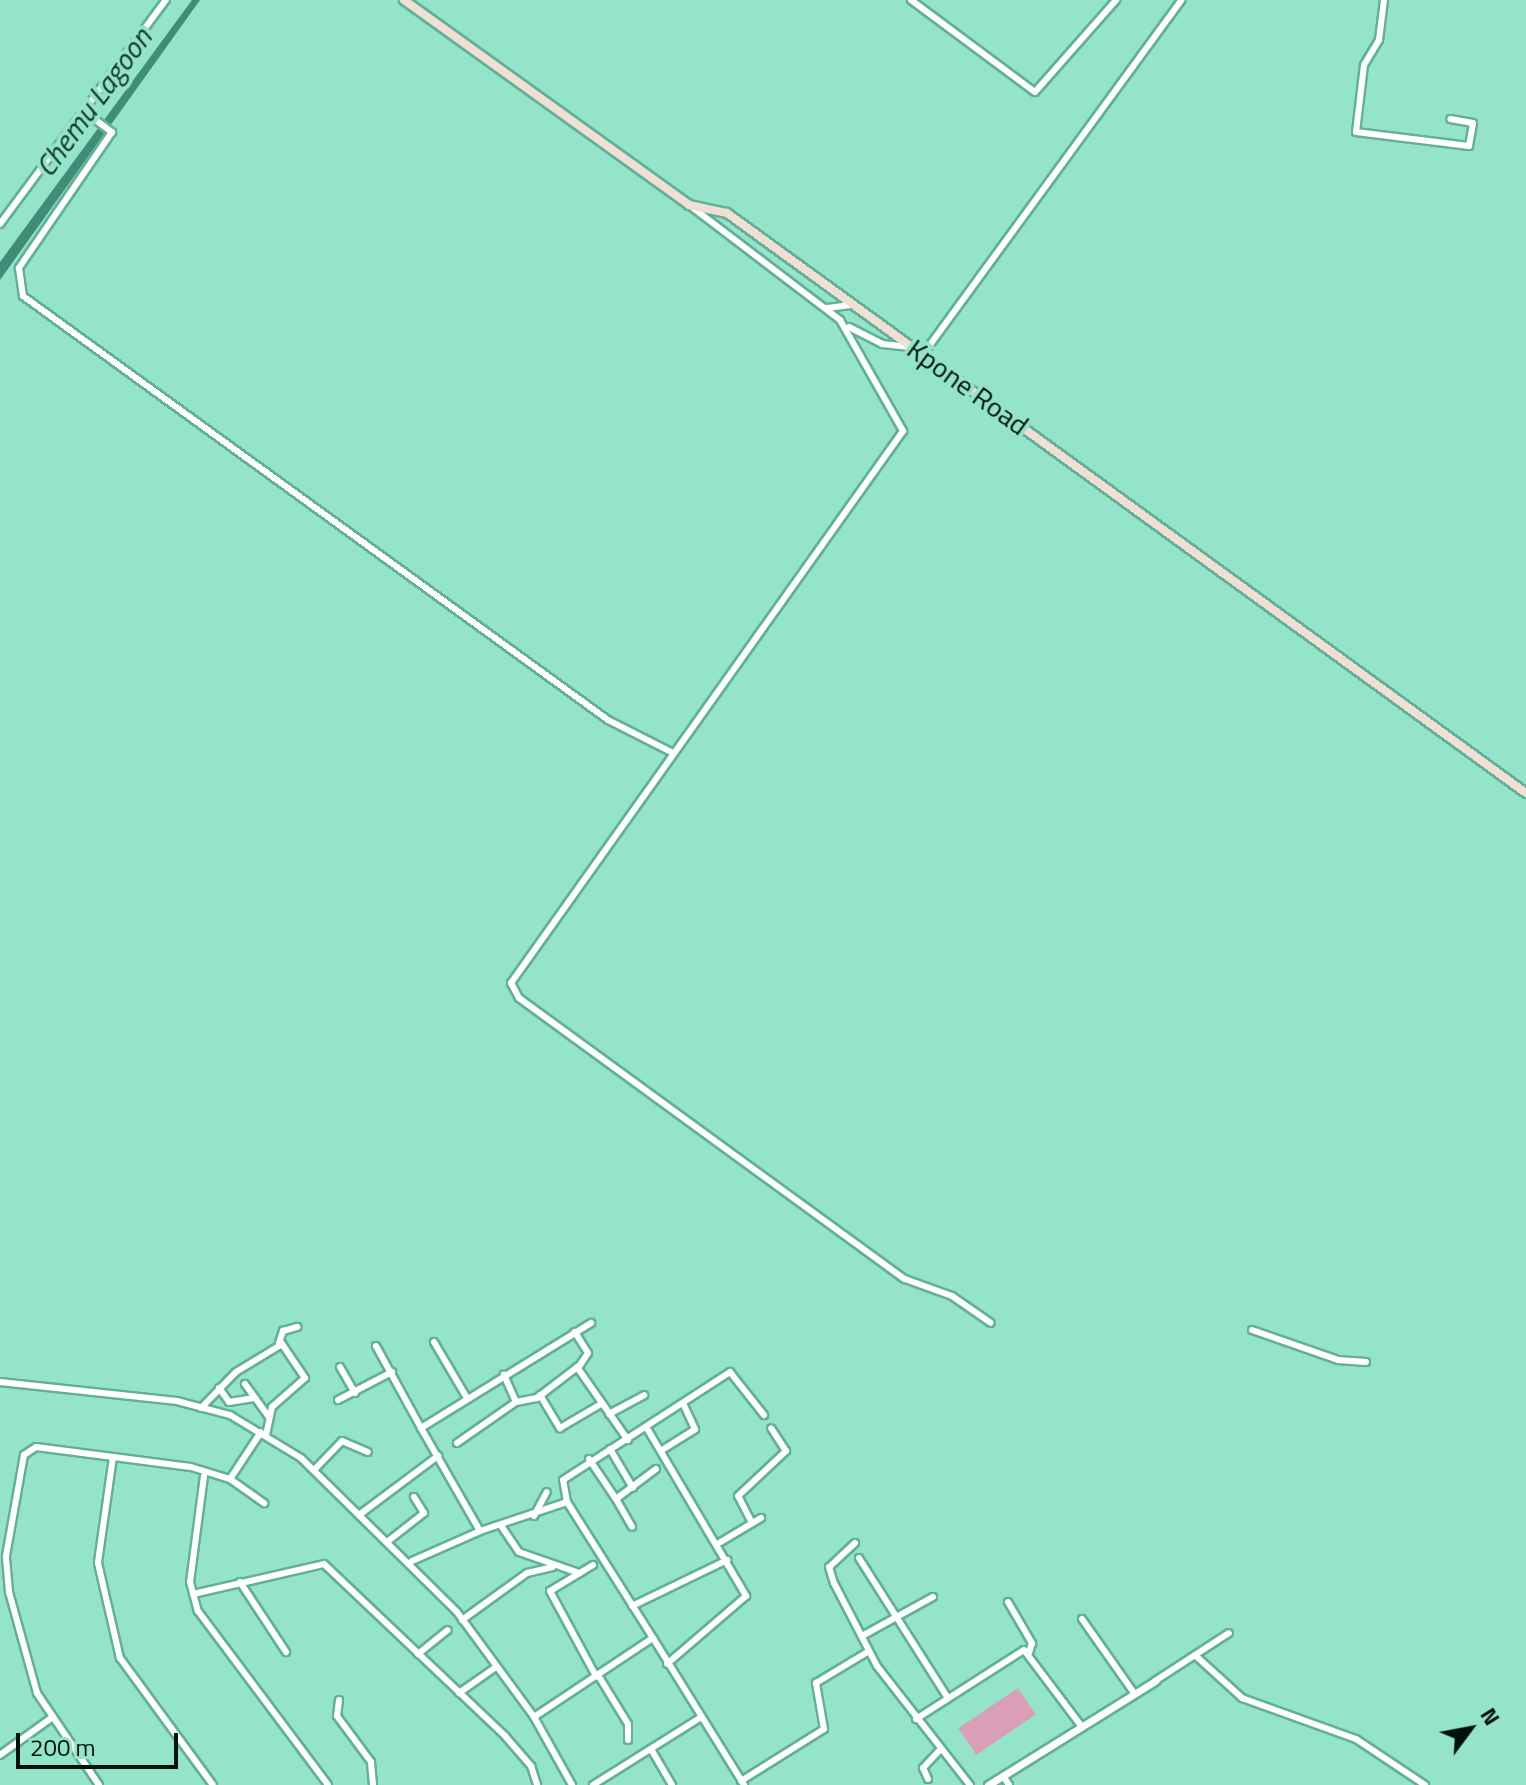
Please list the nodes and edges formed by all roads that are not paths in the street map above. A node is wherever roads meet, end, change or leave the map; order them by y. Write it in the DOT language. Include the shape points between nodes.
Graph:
graph roads {
  1 [pos="166,0"];
  2 [pos="404,0"];
  3 [pos="911,0"];
  4 [pos="1116,0"];
  5 [pos="1181,0"];
  6 [pos="1384,0"];
  7 [pos="85,112"];
  8 [pos="1450,119"];
  9 [pos="693,208"];
  10 [pos="0,224"];
  11 [pos="856,305"];
  12 [pos="827,308"];
  13 [pos="845,326"];
  14 [pos="914,347"];
  15 [pos="924,353"];
  16 [pos="673,753"];
  17 [pos="1526,793"];
  18 [pos="591,1323"];
  19 [pos="991,1323"];
  20 [pos="297,1327"];
  21 [pos="1252,1330"];
  22 [pos="575,1332"];
  23 [pos="434,1342"];
  24 [pos="279,1343"];
  25 [pos="376,1346"];
  26 [pos="1366,1362"];
  27 [pos="340,1367"];
  28 [pos="577,1367"];
  29 [pos="392,1372"];
  30 [pos="504,1375"];
  31 [pos="0,1382"];
  32 [pos="245,1384"];
  33 [pos="219,1388"];
  34 [pos="355,1393"];
  35 [pos="540,1395"];
  36 [pos="644,1395"];
  37 [pos="253,1398"];
  38 [pos="467,1398"];
  39 [pos="338,1400"];
  40 [pos="516,1402"];
  41 [pos="601,1404"];
  42 [pos="684,1405"];
  43 [pos="201,1408"];
  44 [pos="609,1414"];
  45 [pos="764,1415"];
  46 [pos="269,1417"];
  47 [pos="421,1428"];
  48 [pos="771,1428"];
  49 [pos="648,1430"];
  50 [pos="263,1434"];
  51 [pos="628,1440"];
  52 [pos="457,1443"];
  53 [pos="610,1449"];
  54 [pos="662,1450"];
  55 [pos="368,1452"];
  56 [pos="438,1456"];
  57 [pos="113,1457"];
  58 [pos="589,1459"];
  59 [pos="656,1469"];
  60 [pos="314,1470"];
  61 [pos="204,1476"];
  62 [pos="230,1479"];
  63 [pos="633,1488"];
  64 [pos="547,1492"];
  65 [pos="414,1497"];
  66 [pos="616,1499"];
  67 [pos="567,1502"];
  68 [pos="264,1503"];
  69 [pos="359,1515"];
  70 [pos="534,1516"];
  71 [pos="761,1518"];
  72 [pos="752,1523"];
  73 [pos="502,1527"];
  74 [pos="632,1527"];
  75 [pos="480,1531"];
  76 [pos="387,1542"];
  77 [pos="719,1543"];
  78 [pos="855,1543"];
  79 [pos="859,1558"];
  80 [pos="727,1560"];
  81 [pos="412,1561"];
  82 [pos="593,1565"];
  83 [pos="552,1567"];
  84 [pos="579,1573"];
  85 [pos="240,1582"];
  86 [pos="193,1594"];
  87 [pos="933,1597"];
  88 [pos="1008,1602"];
  89 [pos="632,1606"];
  90 [pos="897,1617"];
  91 [pos="1082,1619"];
  92 [pos="462,1620"];
  93 [pos="448,1630"];
  94 [pos="1229,1633"];
  95 [pos="862,1636"];
  96 [pos="653,1638"];
  97 [pos="869,1651"];
  98 [pos="286,1652"];
  99 [pos="1029,1653"];
  100 [pos="418,1654"];
  101 [pos="1197,1657"];
  102 [pos="667,1664"];
  103 [pos="496,1667"];
  104 [pos="597,1676"];
  105 [pos="1155,1681"];
  106 [pos="459,1693"];
  107 [pos="1134,1693"];
  108 [pos="948,1698"];
  109 [pos="339,1700"];
  110 [pos="534,1717"];
  111 [pos="700,1718"];
  112 [pos="50,1719"];
  113 [pos="916,1719"];
  114 [pos="1082,1727"];
  115 [pos="628,1740"];
  116 [pos="651,1749"];
  117 [pos="940,1750"];
  118 [pos="0,1755"];
  119 [pos="1003,1776"];
  120 [pos="928,1779"];
  121 [pos="742,1783"];
  122 [pos="99,1785"];
  123 [pos="213,1785"];
  124 [pos="328,1785"];
  125 [pos="373,1785"];
  126 [pos="537,1785"];
  127 [pos="572,1785"];
  128 [pos="593,1785"];
  129 [pos="672,1785"];
  130 [pos="970,1785"];
  131 [pos="988,1785"];
  132 [pos="1009,1785"];
  133 [pos="1425,1785"];
  1 -- 7 [label="street"];
  2 -- 9 [label="main road, Kpone Road"];
  3 -- 4 [label="street" via="1035,92"];
  5 -- 15 [label="street"];
  6 -- 8 [label="street" via="1379,40 1364,65 1356,132 1469,146 1473,123"];
  7 -- 10 [label="street"];
  7 -- 16 [label="street" via="107,128 106,141 19,268 23,296 608,720"];
  9 -- 11 [label="main road, Kpone Road" via="727,213"];
  9 -- 12 [label="street"];
  11 -- 12 [label="street"];
  11 -- 14 [label="main road, Kpone Road"];
  12 -- 13 [label="street"];
  13 -- 14 [label="street" via="882,344"];
  13 -- 16 [label="street" via="898,414 901,439"];
  14 -- 15 [label="main road, Kpone Road"];
  15 -- 17 [label="main road, Kpone Road"];
  16 -- 19 [label="street" via="517,967 516,994 905,1279 952,1296"];
  18 -- 22 [label="street"];
  20 -- 24 [label="street" via="283,1331"];
  21 -- 26 [label="street" via="1338,1360"];
  22 -- 28 [label="street" via="588,1353"];
  22 -- 30 [label="street"];
  23 -- 38 [label="street"];
  24 -- 33 [label="street"];
  24 -- 46 [label="street" via="305,1378 281,1394"];
  25 -- 29 [label="street"];
  27 -- 34 [label="street"];
  28 -- 35 [label="street"];
  28 -- 41 [label="street"];
  29 -- 34 [label="street"];
  29 -- 47 [label="street"];
  30 -- 38 [label="street"];
  30 -- 40 [label="street"];
  31 -- 43 [label="street"];
  32 -- 37 [label="street"];
  33 -- 37 [label="street" via="229,1402"];
  33 -- 43 [label="street"];
  34 -- 39 [label="street"];
  35 -- 40 [label="street"];
  35 -- 41 [label="street" via="560,1428"];
  36 -- 44 [label="street"];
  37 -- 46 [label="street"];
  38 -- 47 [label="street"];
  40 -- 52 [label="street"];
  41 -- 44 [label="street"];
  42 -- 45 [label="street" via="735,1373"];
  42 -- 49 [label="street"];
  42 -- 54 [label="street" via="695,1429"];
  43 -- 50 [label="street"];
  44 -- 51 [label="street"];
  46 -- 50 [label="street"];
  47 -- 56 [label="street"];
  48 -- 72 [label="street" via="786,1451 738,1496"];
  49 -- 51 [label="street"];
  49 -- 54 [label="street"];
  50 -- 60 [label="street"];
  50 -- 62 [label="street"];
  51 -- 53 [label="street"];
  53 -- 58 [label="street"];
  53 -- 63 [label="street"];
  54 -- 77 [label="street"];
  55 -- 60 [label="street" via="342,1441"];
  56 -- 69 [label="street"];
  56 -- 75 [label="street"];
  57 -- 61 [label="street" via="191,1467"];
  57 -- 112 [label="street" via="36,1447 22,1460 5,1568 21,1644"];
  57 -- 123 [label="street" via="98,1563 120,1658"];
  58 -- 66 [label="street"];
  58 -- 67 [label="street" via="563,1480"];
  59 -- 63 [label="street"];
  60 -- 69 [label="street"];
  61 -- 62 [label="street"];
  61 -- 86 [label="street"];
  62 -- 68 [label="street"];
  63 -- 66 [label="street"];
  64 -- 70 [label="street"];
  65 -- 76 [label="street" via="424,1513"];
  66 -- 74 [label="street"];
  67 -- 70 [label="street"];
  67 -- 89 [label="street"];
  69 -- 76 [label="street"];
  70 -- 73 [label="street"];
  71 -- 72 [label="street"];
  72 -- 77 [label="street"];
  73 -- 75 [label="street"];
  73 -- 83 [label="street" via="515,1550 543,1557"];
  75 -- 81 [label="street"];
  76 -- 81 [label="street"];
  77 -- 80 [label="street"];
  78 -- 95 [label="street" via="829,1567"];
  79 -- 90 [label="street"];
  80 -- 89 [label="street"];
  80 -- 102 [label="street" via="745,1600"];
  81 -- 92 [label="street"];
  82 -- 84 [label="street"];
  83 -- 84 [label="street"];
  83 -- 92 [label="street" via="527,1573"];
  84 -- 104 [label="street" via="550,1591"];
  85 -- 86 [label="street"];
  85 -- 98 [label="street"];
  85 -- 100 [label="street" via="324,1564"];
  86 -- 124 [label="street" via="203,1620"];
  87 -- 90 [label="street"];
  88 -- 99 [label="street" via="1032,1643"];
  89 -- 96 [label="street"];
  90 -- 95 [label="street"];
  90 -- 108 [label="street"];
  91 -- 107 [label="street"];
  92 -- 103 [label="street"];
  93 -- 100 [label="street"];
  94 -- 101 [label="street"];
  95 -- 97 [label="street"];
  96 -- 102 [label="street"];
  96 -- 104 [label="street"];
  97 -- 113 [label="street"];
  97 -- 121 [label="street" via="818,1678 824,1729"];
  99 -- 108 [label="street" via="1016,1652"];
  99 -- 114 [label="street"];
  100 -- 106 [label="street"];
  101 -- 105 [label="street"];
  101 -- 133 [label="street" via="1242,1698 1356,1739"];
  102 -- 111 [label="street"];
  103 -- 106 [label="street"];
  103 -- 110 [label="street"];
  104 -- 110 [label="street"];
  104 -- 115 [label="street" via="628,1724"];
  105 -- 107 [label="street"];
  106 -- 126 [label="street" via="526,1758"];
  107 -- 114 [label="street"];
  108 -- 113 [label="street"];
  109 -- 125 [label="street" via="337,1716 371,1762"];
  110 -- 127 [label="street"];
  111 -- 116 [label="street"];
  111 -- 121 [label="street"];
  112 -- 118 [label="street"];
  112 -- 122 [label="street"];
  113 -- 117 [label="street"];
  114 -- 119 [label="street"];
  116 -- 128 [label="street"];
  116 -- 129 [label="street"];
  117 -- 120 [label="street" via="922,1769"];
  117 -- 130 [label="street"];
  119 -- 131 [label="street"];
  119 -- 132 [label="street"];
}
